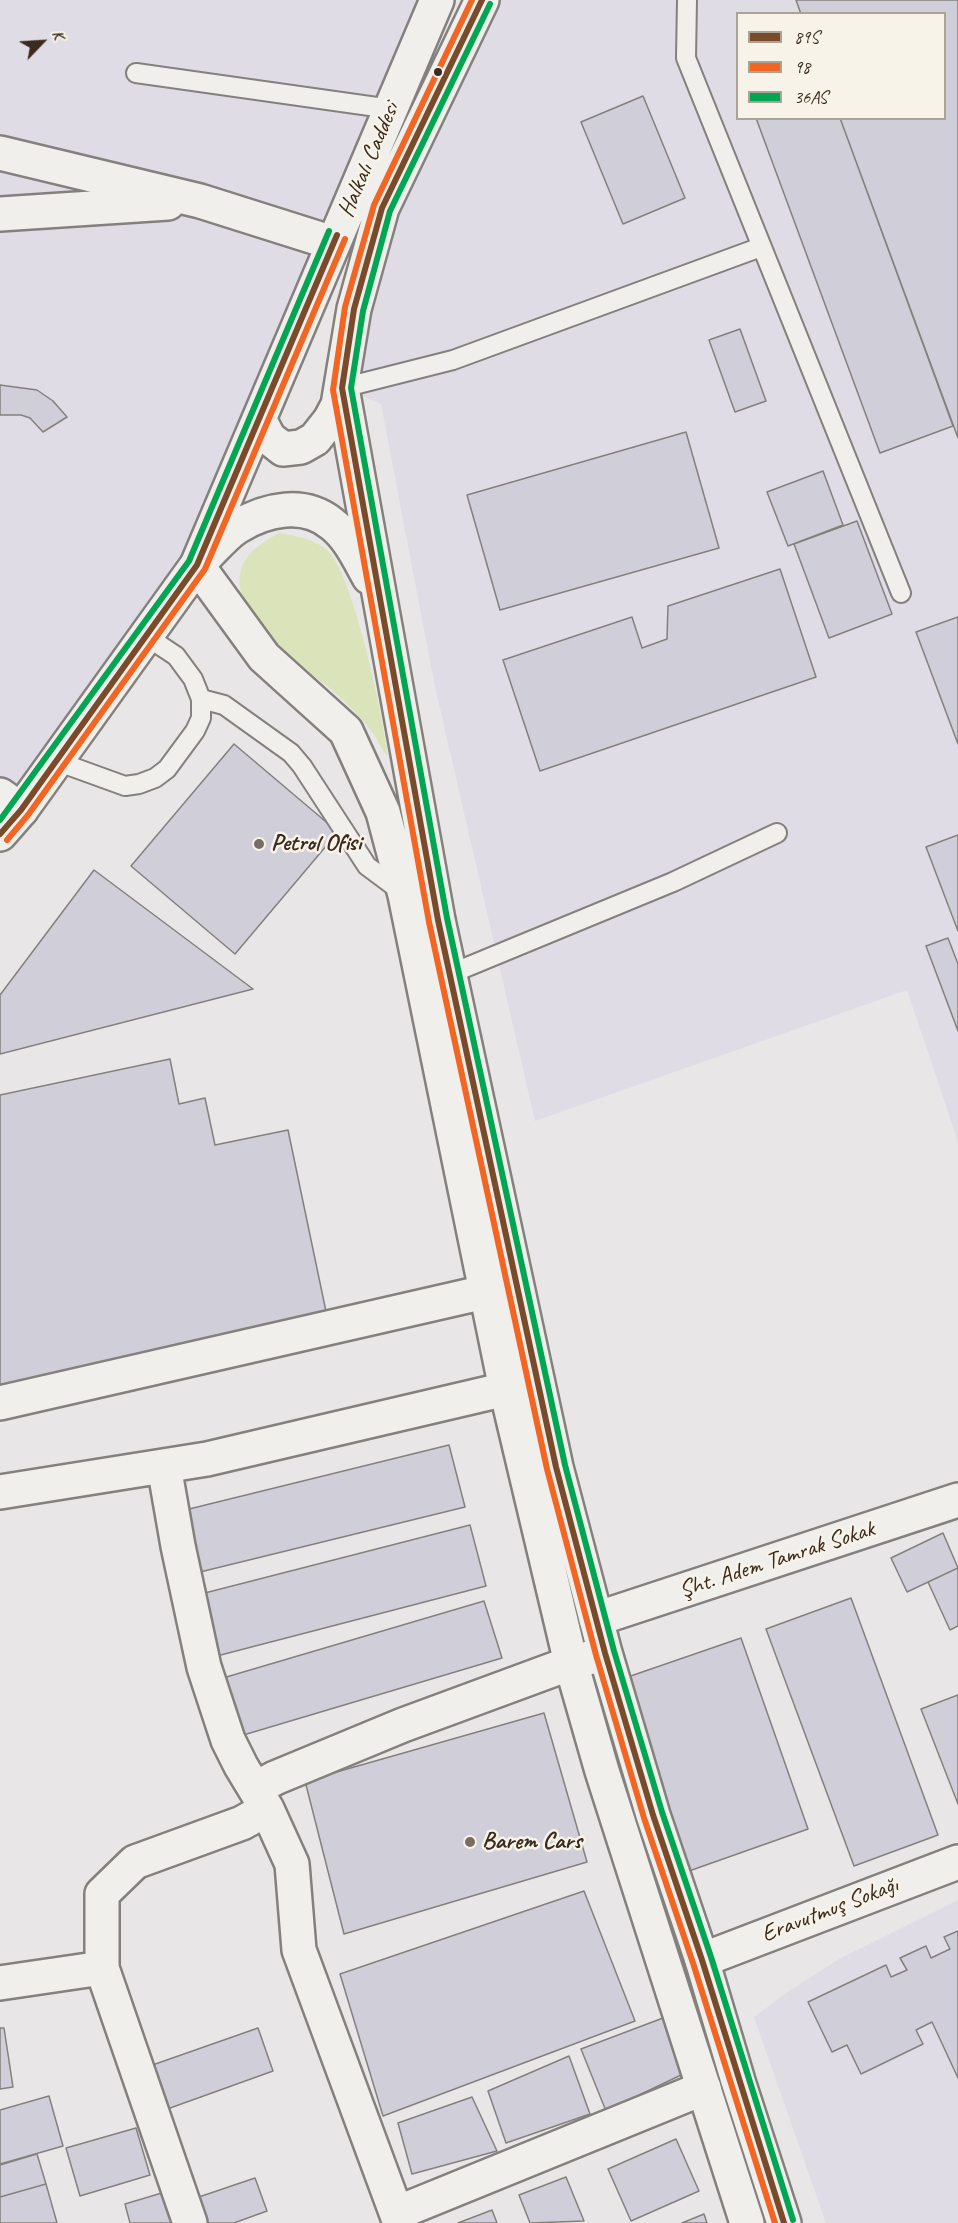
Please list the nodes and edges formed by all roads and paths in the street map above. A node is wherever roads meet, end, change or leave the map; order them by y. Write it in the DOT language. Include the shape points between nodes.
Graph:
graph roads {
  1 [pos="437,0"];
  2 [pos="482,0"];
  3 [pos="687,0"];
  4 [pos="136,73"];
  5 [pos="390,109"];
  6 [pos="0,153"];
  7 [pos="200,201"];
  8 [pos="0,214"];
  9 [pos="333,243"];
  10 [pos="761,247"];
  11 [pos="342,388"];
  12 [pos="259,420"];
  13 [pos="196,565"];
  14 [pos="376,589"];
  15 [pos="901,593"];
  16 [pos="146,636"];
  17 [pos="201,699"];
  18 [pos="57,761"];
  19 [pos="11,803"];
  20 [pos="777,833"];
  21 [pos="0,834"];
  22 [pos="405,895"];
  23 [pos="450,974"];
  24 [pos="485,1292"];
  25 [pos="506,1389"];
  26 [pos="0,1403"];
  27 [pos="164,1466"];
  28 [pos="0,1492"];
  29 [pos="958,1500"];
  30 [pos="596,1619"];
  31 [pos="605,1653"];
  32 [pos="571,1663"];
  33 [pos="261,1799"];
  34 [pos="958,1862"];
  35 [pos="702,1960"];
  36 [pos="102,1968"];
  37 [pos="0,1983"];
  38 [pos="704,2088"];
  39 [pos="398,2218"];
  40 [pos="190,2223"];
  41 [pos="747,2223"];
  42 [pos="784,2223"];
  1 -- 5 [label="main road, Halkalı Caddesi"];
  2 -- 11 [label="main road, Halkalı Caddesi" via="382,208 354,309"];
  3 -- 10 [label="lane" via="686,58"];
  4 -- 5 [label="lane"];
  5 -- 9 [label="main road, Halkalı Caddesi"];
  6 -- 7 [label="main road"];
  7 -- 8 [label="main road"];
  7 -- 9 [label="main road"];
  9 -- 12 [label="main road, Halkalı Caddesi"];
  10 -- 11 [label="lane" via="453,360"];
  10 -- 15 [label="lane"];
  11 -- 12 [label="main road, Halkalı Caddesi" via="330,420 315,439 301,447 283,449 269,438"];
  11 -- 14 [label="main road"];
  12 -- 13 [label="main road, Halkalı Caddesi"];
  13 -- 14 [label="main road" via="235,528 259,516 281,510 307,510 333,524 352,547"];
  13 -- 16 [label="main road, Halkalı Caddesi"];
  13 -- 22 [label="main road" via="264,657 346,731 383,812"];
  14 -- 23 [label="main road"];
  16 -- 17 [label="lane" via="176,656 193,679"];
  16 -- 18 [label="main road, Halkalı Caddesi"];
  17 -- 18 [label="lane" via="201,718 195,731 167,769 155,778 126,786"];
  17 -- 22 [label="lane" via="224,705 291,753 367,866"];
  18 -- 19 [label="main road, Halkalı Caddesi"];
  19 -- 21 [label="main road, Halkalı Caddesi"];
  20 -- 23 [label="lane" via="673,882"];
  22 -- 24 [label="main road"];
  23 -- 30 [label="main road" via="556,1467"];
  24 -- 25 [label="main road"];
  24 -- 26 [label="main road"];
  25 -- 27 [label="main road"];
  25 -- 32 [label="main road"];
  27 -- 28 [label="main road"];
  27 -- 33 [label="main road" via="204,1667 228,1740"];
  29 -- 30 [label="main road, Şht. Adem Tamrak Sokak"];
  30 -- 31 [label="main road"];
  31 -- 32 [label="main road"];
  31 -- 35 [label="main road" via="653,1815"];
  32 -- 33 [label="main road" via="403,1725 275,1778"];
  32 -- 38 [label="main road"];
  33 -- 36 [label="main road" via="242,1823 135,1862 102,1894"];
  33 -- 39 [label="main road" via="292,1864 299,1950"];
  34 -- 35 [label="main road, Eravutmuş Sokağı"];
  35 -- 42 [label="main road"];
  36 -- 37 [label="main road"];
  36 -- 40 [label="main road"];
  38 -- 39 [label="main road"];
  38 -- 41 [label="main road"];
}
